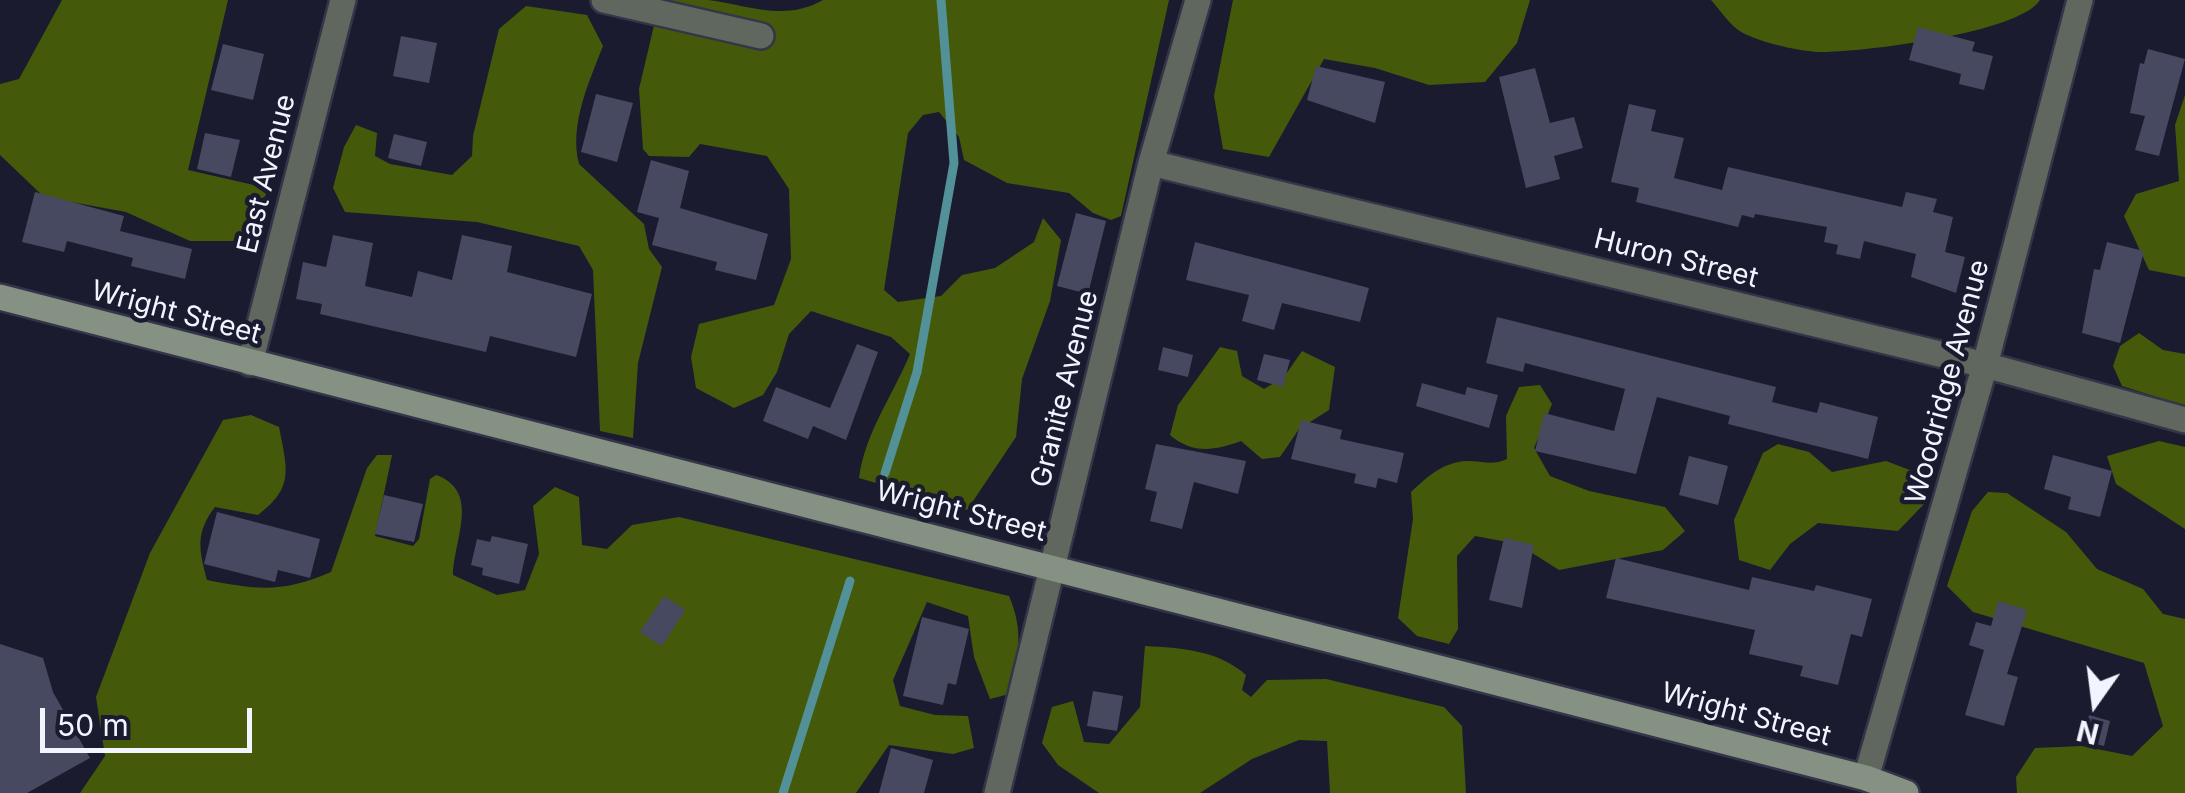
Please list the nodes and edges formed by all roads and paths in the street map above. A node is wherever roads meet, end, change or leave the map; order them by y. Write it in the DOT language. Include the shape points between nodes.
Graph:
graph roads {
  1 [pos="343,0"];
  2 [pos="604,0"];
  3 [pos="1198,0"];
  4 [pos="2080,0"];
  5 [pos="761,36"];
  6 [pos="1151,163"];
  7 [pos="0,298"];
  8 [pos="250,363"];
  9 [pos="1984,365"];
  10 [pos="2185,420"];
  11 [pos="1052,566"];
  12 [pos="1866,778"];
  13 [pos="996,793"];
  14 [pos="1906,793"];
  1 -- 8 [label="street, East Avenue"];
  2 -- 5 [label="street"];
  3 -- 6 [label="street, Granite Avenue"];
  4 -- 9 [label="street, Woodridge Avenue"];
  6 -- 9 [label="street, Huron Street"];
  6 -- 11 [label="street, Granite Avenue"];
  7 -- 8 [label="main road, Wright Street"];
  8 -- 11 [label="main road, Wright Street"];
  9 -- 10 [label="street, Huron Street"];
  9 -- 12 [label="street, Woodridge Avenue"];
  11 -- 12 [label="main road, Wright Street"];
  11 -- 13 [label="street, Granite Avenue"];
  12 -- 14 [label="main road, Wright Street"];
}
